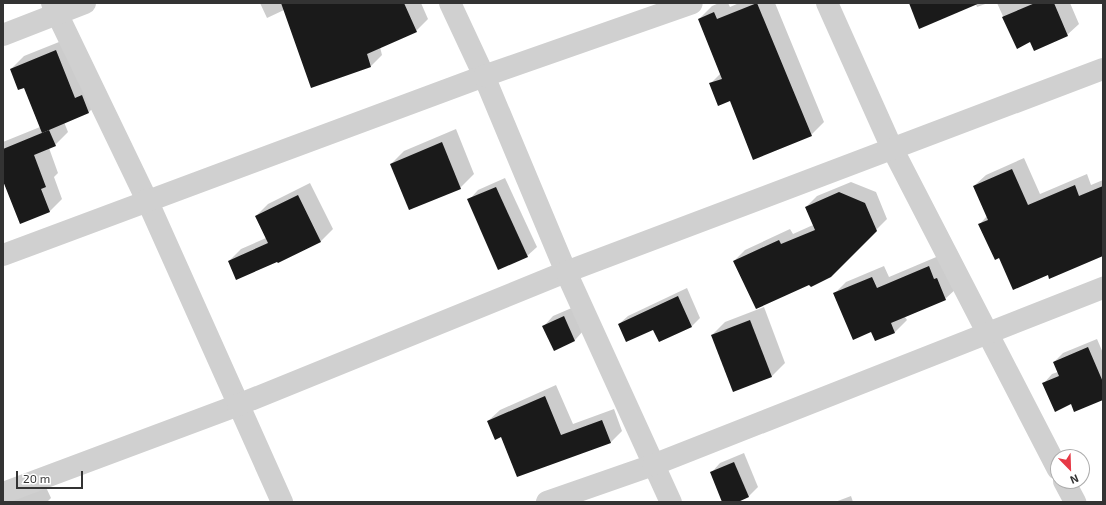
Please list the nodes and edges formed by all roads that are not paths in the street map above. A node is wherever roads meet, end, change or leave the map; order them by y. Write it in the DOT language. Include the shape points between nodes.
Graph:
graph roads {
  1 [pos="85,3"];
  2 [pos="450,3"];
  3 [pos="692,3"];
  4 [pos="827,3"];
  5 [pos="54,8"];
  6 [pos="3,35"];
  7 [pos="1103,69"];
  8 [pos="484,76"];
  9 [pos="892,148"];
  10 [pos="147,200"];
  11 [pos="3,255"];
  12 [pos="566,272"];
  13 [pos="1103,288"];
  14 [pos="989,333"];
  15 [pos="238,405"];
  16 [pos="1050,453"];
  17 [pos="654,465"];
  18 [pos="1068,489"];
  19 [pos="3,493"];
  20 [pos="282,502"];
  21 [pos="547,502"];
  22 [pos="671,502"];
  23 [pos="1075,502"];
  1 -- 5 [label="street"];
  2 -- 8 [label="street"];
  3 -- 8 [label="street"];
  4 -- 9 [label="street"];
  5 -- 6 [label="street"];
  5 -- 10 [label="street"];
  7 -- 9 [label="street"];
  8 -- 10 [label="street"];
  8 -- 12 [label="street"];
  9 -- 12 [label="street"];
  9 -- 14 [label="street"];
  10 -- 11 [label="street"];
  10 -- 15 [label="street"];
  12 -- 15 [label="street"];
  12 -- 17 [label="street"];
  13 -- 14 [label="street"];
  14 -- 16 [label="street"];
  14 -- 17 [label="street"];
  15 -- 19 [label="street"];
  15 -- 20 [label="street"];
  17 -- 21 [label="street"];
  17 -- 22 [label="street"];
  18 -- 23 [label="street"];
}
